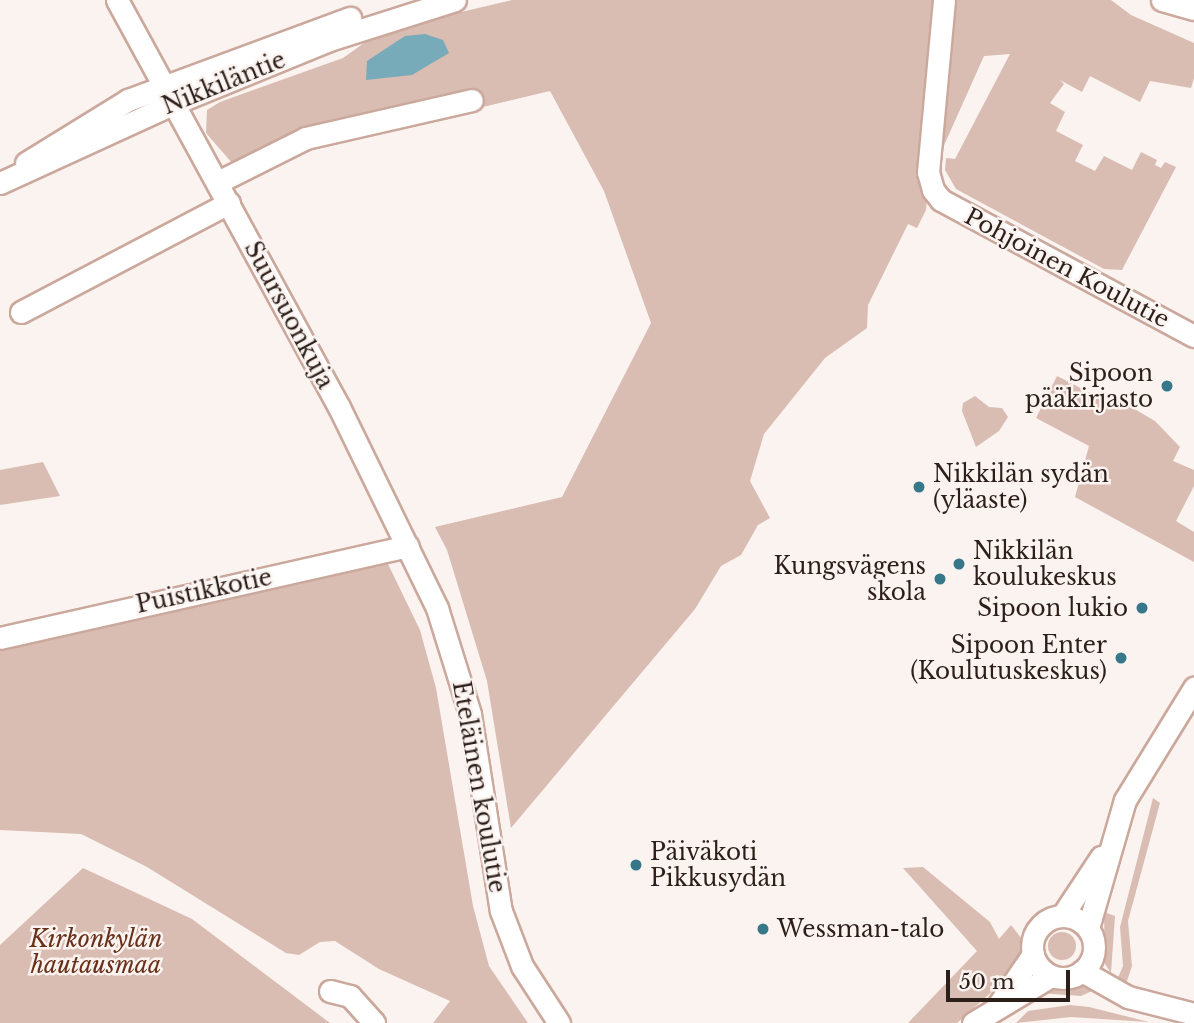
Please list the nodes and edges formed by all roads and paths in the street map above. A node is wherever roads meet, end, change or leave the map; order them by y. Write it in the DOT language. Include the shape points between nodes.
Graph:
graph roads {
  1 [pos="117,0"];
  2 [pos="401,0"];
  3 [pos="455,0"];
  4 [pos="944,0"];
  5 [pos="1163,0"];
  6 [pos="1194,9"];
  7 [pos="170,94"];
  8 [pos="472,100"];
  9 [pos="0,182"];
  10 [pos="218,182"];
  11 [pos="229,204"];
  12 [pos="21,312"];
  13 [pos="1194,336"];
  14 [pos="408,546"];
  15 [pos="0,638"];
  16 [pos="1194,688"];
  17 [pos="1108,847"];
  18 [pos="1062,916"];
  19 [pos="1088,928"];
  20 [pos="1033,954"];
  21 [pos="1082,971"];
  22 [pos="1052,976"];
  23 [pos="330,991"];
  24 [pos="997,1007"];
  25 [pos="1194,1014"];
  26 [pos="374,1023"];
  27 [pos="559,1023"];
  28 [pos="973,1023"];
  1 -- 7 [label="street, Suursuonkuja"];
  2 -- 7 [label="street, Nikkiläntie"];
  3 -- 7 [label="street, Nikkiläntie"];
  4 -- 13 [label="street, Pohjoinen Koulutie" via="928,172 941,200"];
  5 -- 6 [label="street"];
  7 -- 9 [label="street, Nikkiläntie"];
  7 -- 10 [label="street, Suursuonkuja"];
  8 -- 10 [label="street" via="306,138"];
  10 -- 11 [label="street, Suursuonkuja"];
  11 -- 12 [label="street"];
  11 -- 14 [label="street, Suursuonkuja"];
  14 -- 15 [label="street, Puistikkotie"];
  14 -- 27 [label="street, Eteläinen koulutie" via="452,649 470,714 501,911 522,965"];
  16 -- 17 [label="street" via="1125,800"];
  17 -- 18 [label="street"];
  17 -- 19 [label="street"];
  18 -- 19 [label="street"];
  18 -- 20 [label="street" via="1039,927"];
  19 -- 21 [label="street" via="1094,948"];
  20 -- 22 [label="street"];
  20 -- 24 [label="street"];
  21 -- 22 [label="street"];
  21 -- 25 [label="street" via="1128,998"];
  22 -- 24 [label="street"];
  23 -- 26 [label="street" via="350,996"];
  24 -- 28 [label="street"];
}
